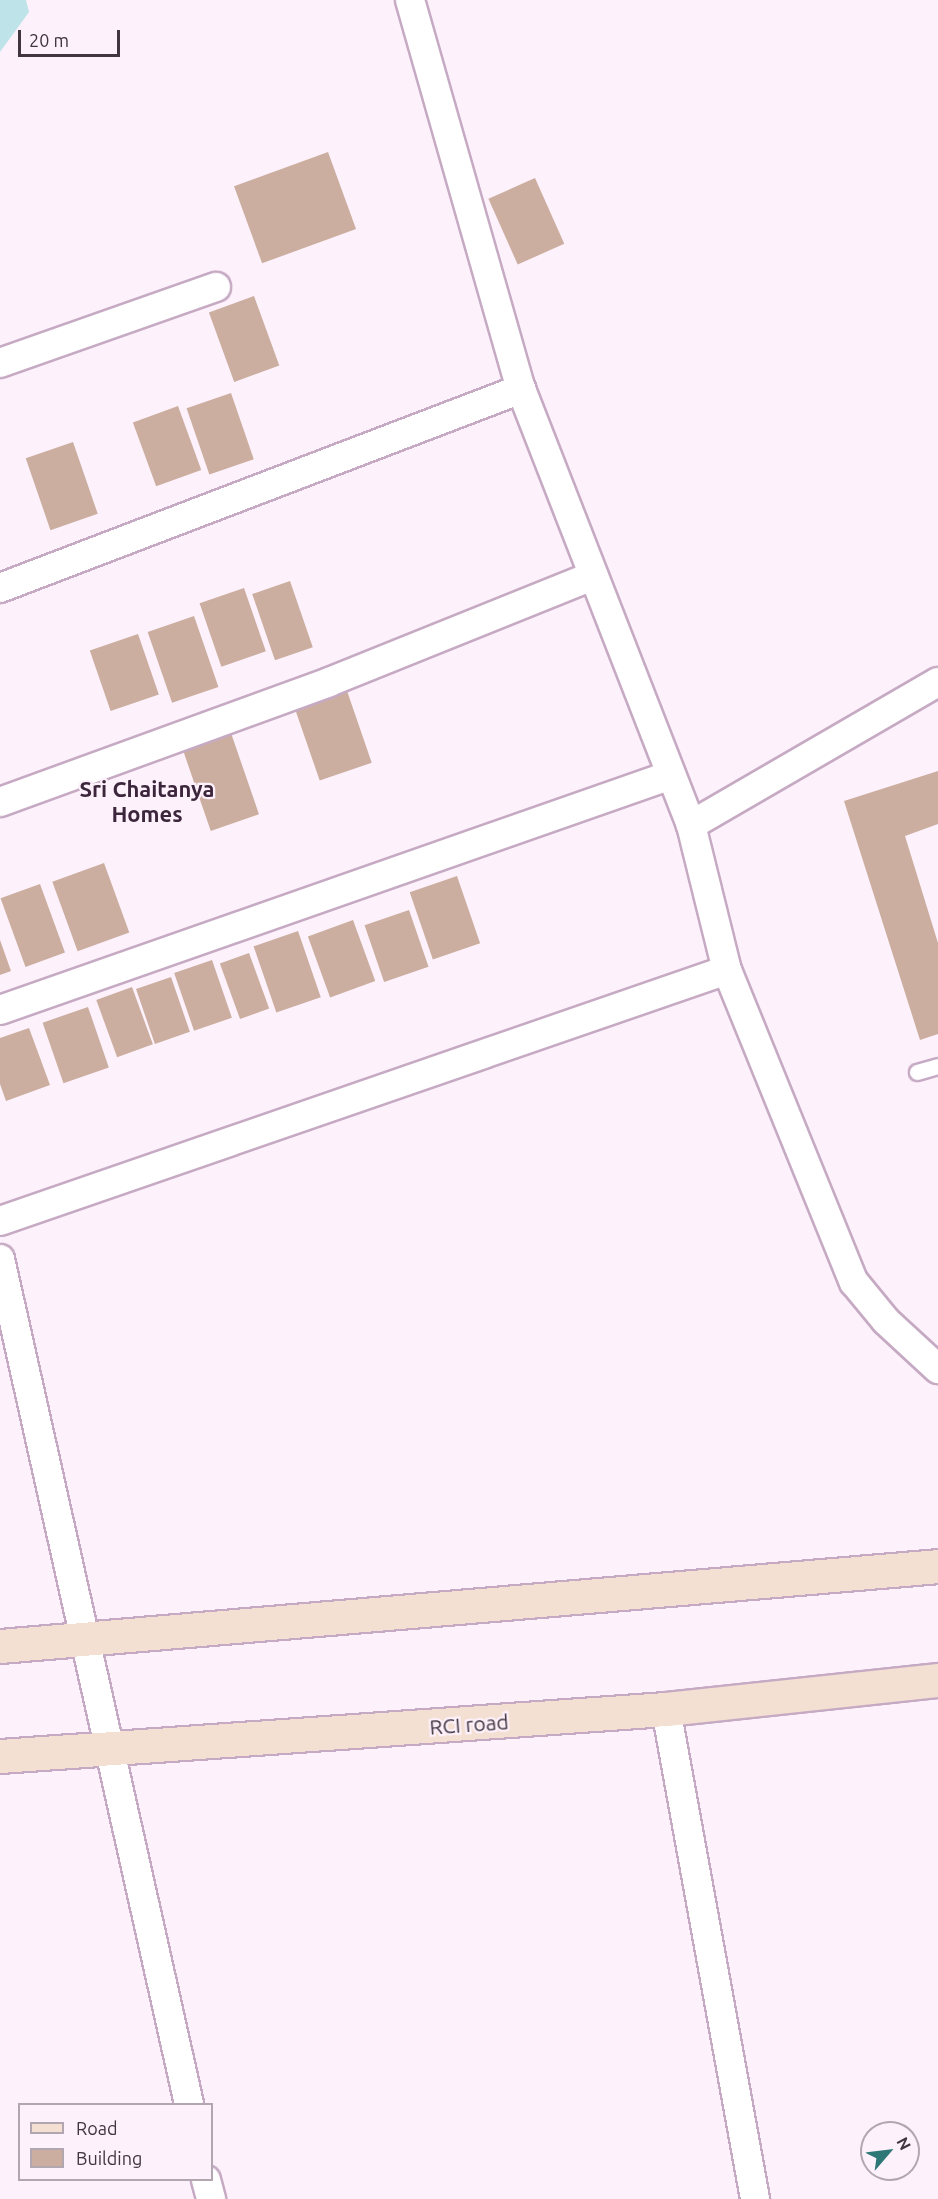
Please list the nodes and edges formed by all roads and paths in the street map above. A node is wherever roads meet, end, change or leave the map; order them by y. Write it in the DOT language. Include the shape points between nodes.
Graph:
graph roads {
  1 [pos="410,0"];
  2 [pos="216,286"];
  3 [pos="0,363"];
  4 [pos="521,389"];
  5 [pos="593,576"];
  6 [pos="0,588"];
  7 [pos="938,682"];
  8 [pos="671,775"];
  9 [pos="0,802"];
  10 [pos="691,825"];
  11 [pos="727,970"];
  12 [pos="0,1010"];
  13 [pos="938,1066"];
  14 [pos="917,1072"];
  15 [pos="0,1221"];
  16 [pos="0,1259"];
  17 [pos="938,1369"];
  18 [pos="938,1566"];
  19 [pos="83,1641"];
  20 [pos="0,1646"];
  21 [pos="938,1680"];
  22 [pos="666,1709"];
  23 [pos="106,1752"];
  24 [pos="0,1756"];
  25 [pos="189,2103"];
  26 [pos="207,2181"];
  27 [pos="211,2199"];
  28 [pos="755,2199"];
  1 -- 4 [label="street"];
  2 -- 3 [label="street"];
  4 -- 5 [label="street"];
  4 -- 6 [label="street"];
  5 -- 8 [label="street"];
  5 -- 9 [label="street" via="329,682"];
  7 -- 10 [label="street"];
  8 -- 10 [label="street"];
  8 -- 12 [label="street"];
  10 -- 11 [label="street"];
  11 -- 15 [label="street"];
  11 -- 17 [label="street" via="854,1282 886,1321"];
  13 -- 14 [label="lane"];
  16 -- 19 [label="street"];
  18 -- 19 [label="main road"];
  19 -- 20 [label="main road"];
  19 -- 23 [label="street"];
  21 -- 22 [label="main road, RCI road"];
  22 -- 23 [label="main road, RCI road"];
  22 -- 28 [label="street"];
  23 -- 24 [label="main road, RCI road"];
  23 -- 25 [label="street"];
  26 -- 27 [label="street"];
}
